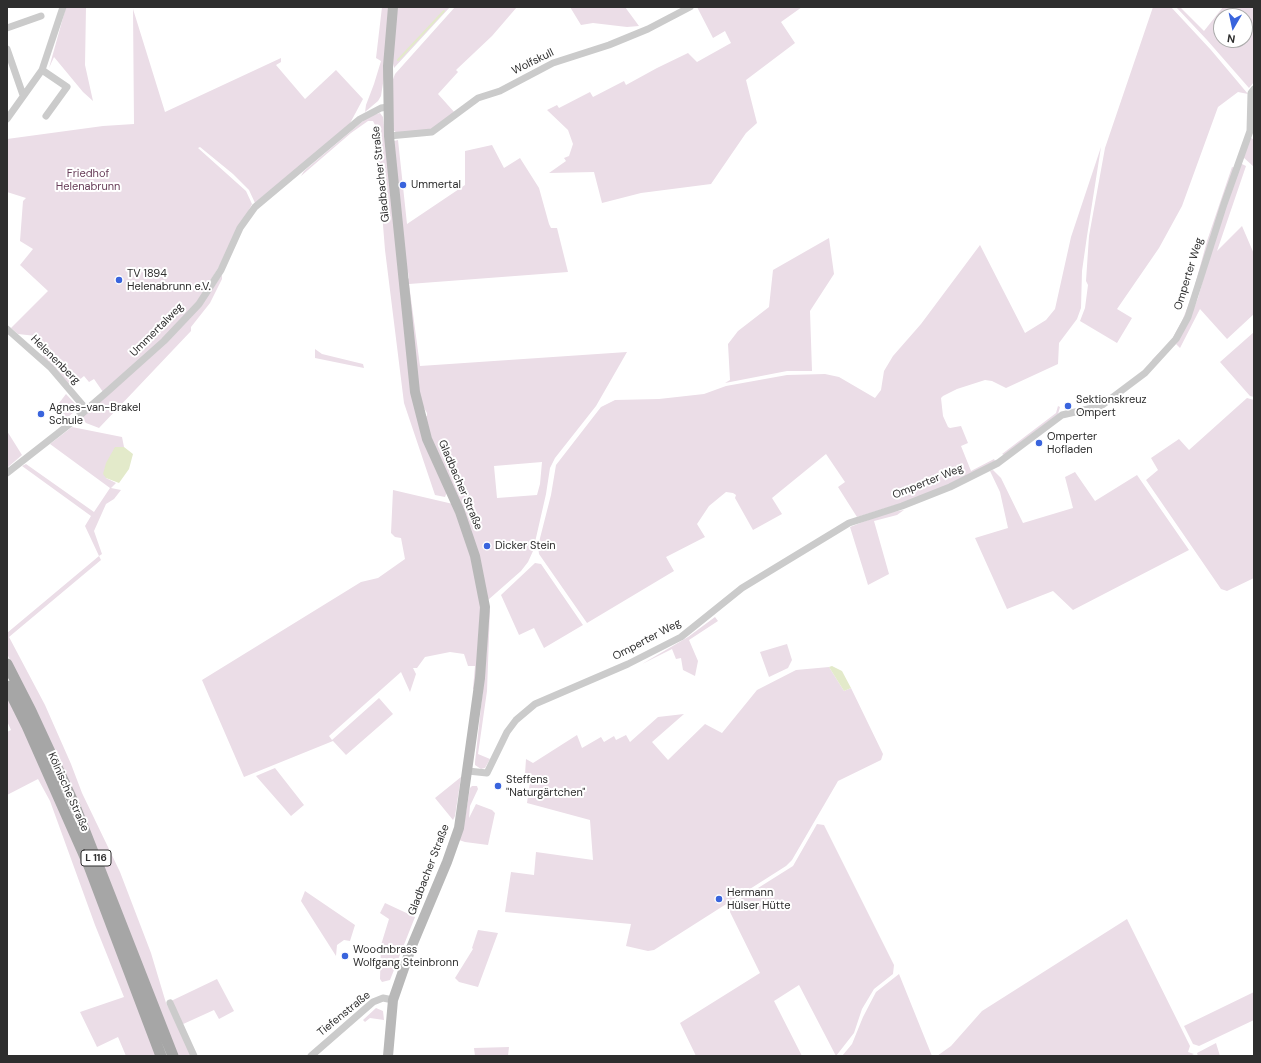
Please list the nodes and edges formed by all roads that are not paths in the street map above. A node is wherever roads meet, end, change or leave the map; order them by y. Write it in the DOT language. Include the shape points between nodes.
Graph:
graph roads {
  1 [pos="63,7"];
  2 [pos="393,7"];
  3 [pos="690,7"];
  4 [pos="41,16"];
  5 [pos="7,28"];
  6 [pos="7,49"];
  7 [pos="42,70"];
  8 [pos="1254,89"];
  9 [pos="23,95"];
  10 [pos="388,107"];
  11 [pos="46,116"];
  12 [pos="7,120"];
  13 [pos="389,136"];
  14 [pos="7,329"];
  15 [pos="86,409"];
  16 [pos="7,473"];
  17 [pos="7,664"];
  18 [pos="7,686"];
  19 [pos="468,771"];
  20 [pos="393,1000"];
  21 [pos="170,1003"];
  22 [pos="161,1056"];
  23 [pos="173,1056"];
  24 [pos="194,1056"];
  25 [pos="311,1056"];
  26 [pos="388,1056"];
  1 -- 7 [label="street"];
  2 -- 10 [label="main road, Gladbacher Straße" via="388,66"];
  3 -- 13 [label="street, Wolfskull" via="648,29 553,63 500,90 478,98 432,132"];
  4 -- 5 [label="street"];
  6 -- 9 [label="street"];
  7 -- 9 [label="street"];
  7 -- 11 [label="street" via="67,87"];
  8 -- 19 [label="street, Omperter Weg" via="1251,93 1250,131 1215,229 1188,317 1176,339 1145,373 1101,406 1062,415 998,463 902,506 849,523 742,588 681,637 628,664 535,704 516,720 507,732 487,773"];
  9 -- 12 [label="street"];
  10 -- 13 [label="main road, Gladbacher Straße"];
  10 -- 15 [label="street, Ummertalweg" via="360,118 255,207 240,228 222,270 199,304 164,341"];
  13 -- 19 [label="main road, Gladbacher Straße" via="415,392 427,439 460,512 475,556 485,607 480,678"];
  14 -- 15 [label="street, Helenenberg" via="51,368"];
  15 -- 16 [label="street, Ummertalweg"];
  17 -- 23 [label="main road, Kölnische Straße / L 116" via="75,806"];
  18 -- 22 [label="main road, Kölnische Straße / L 116" via="89,866"];
  19 -- 20 [label="main road, Gladbacher Straße" via="456,838 411,948"];
  20 -- 25 [label="street, Tiefenstraße" via="382,998 373,1002"];
  20 -- 26 [label="main road, Gladbacher Straße"];
  21 -- 24 [label="street"];
}
